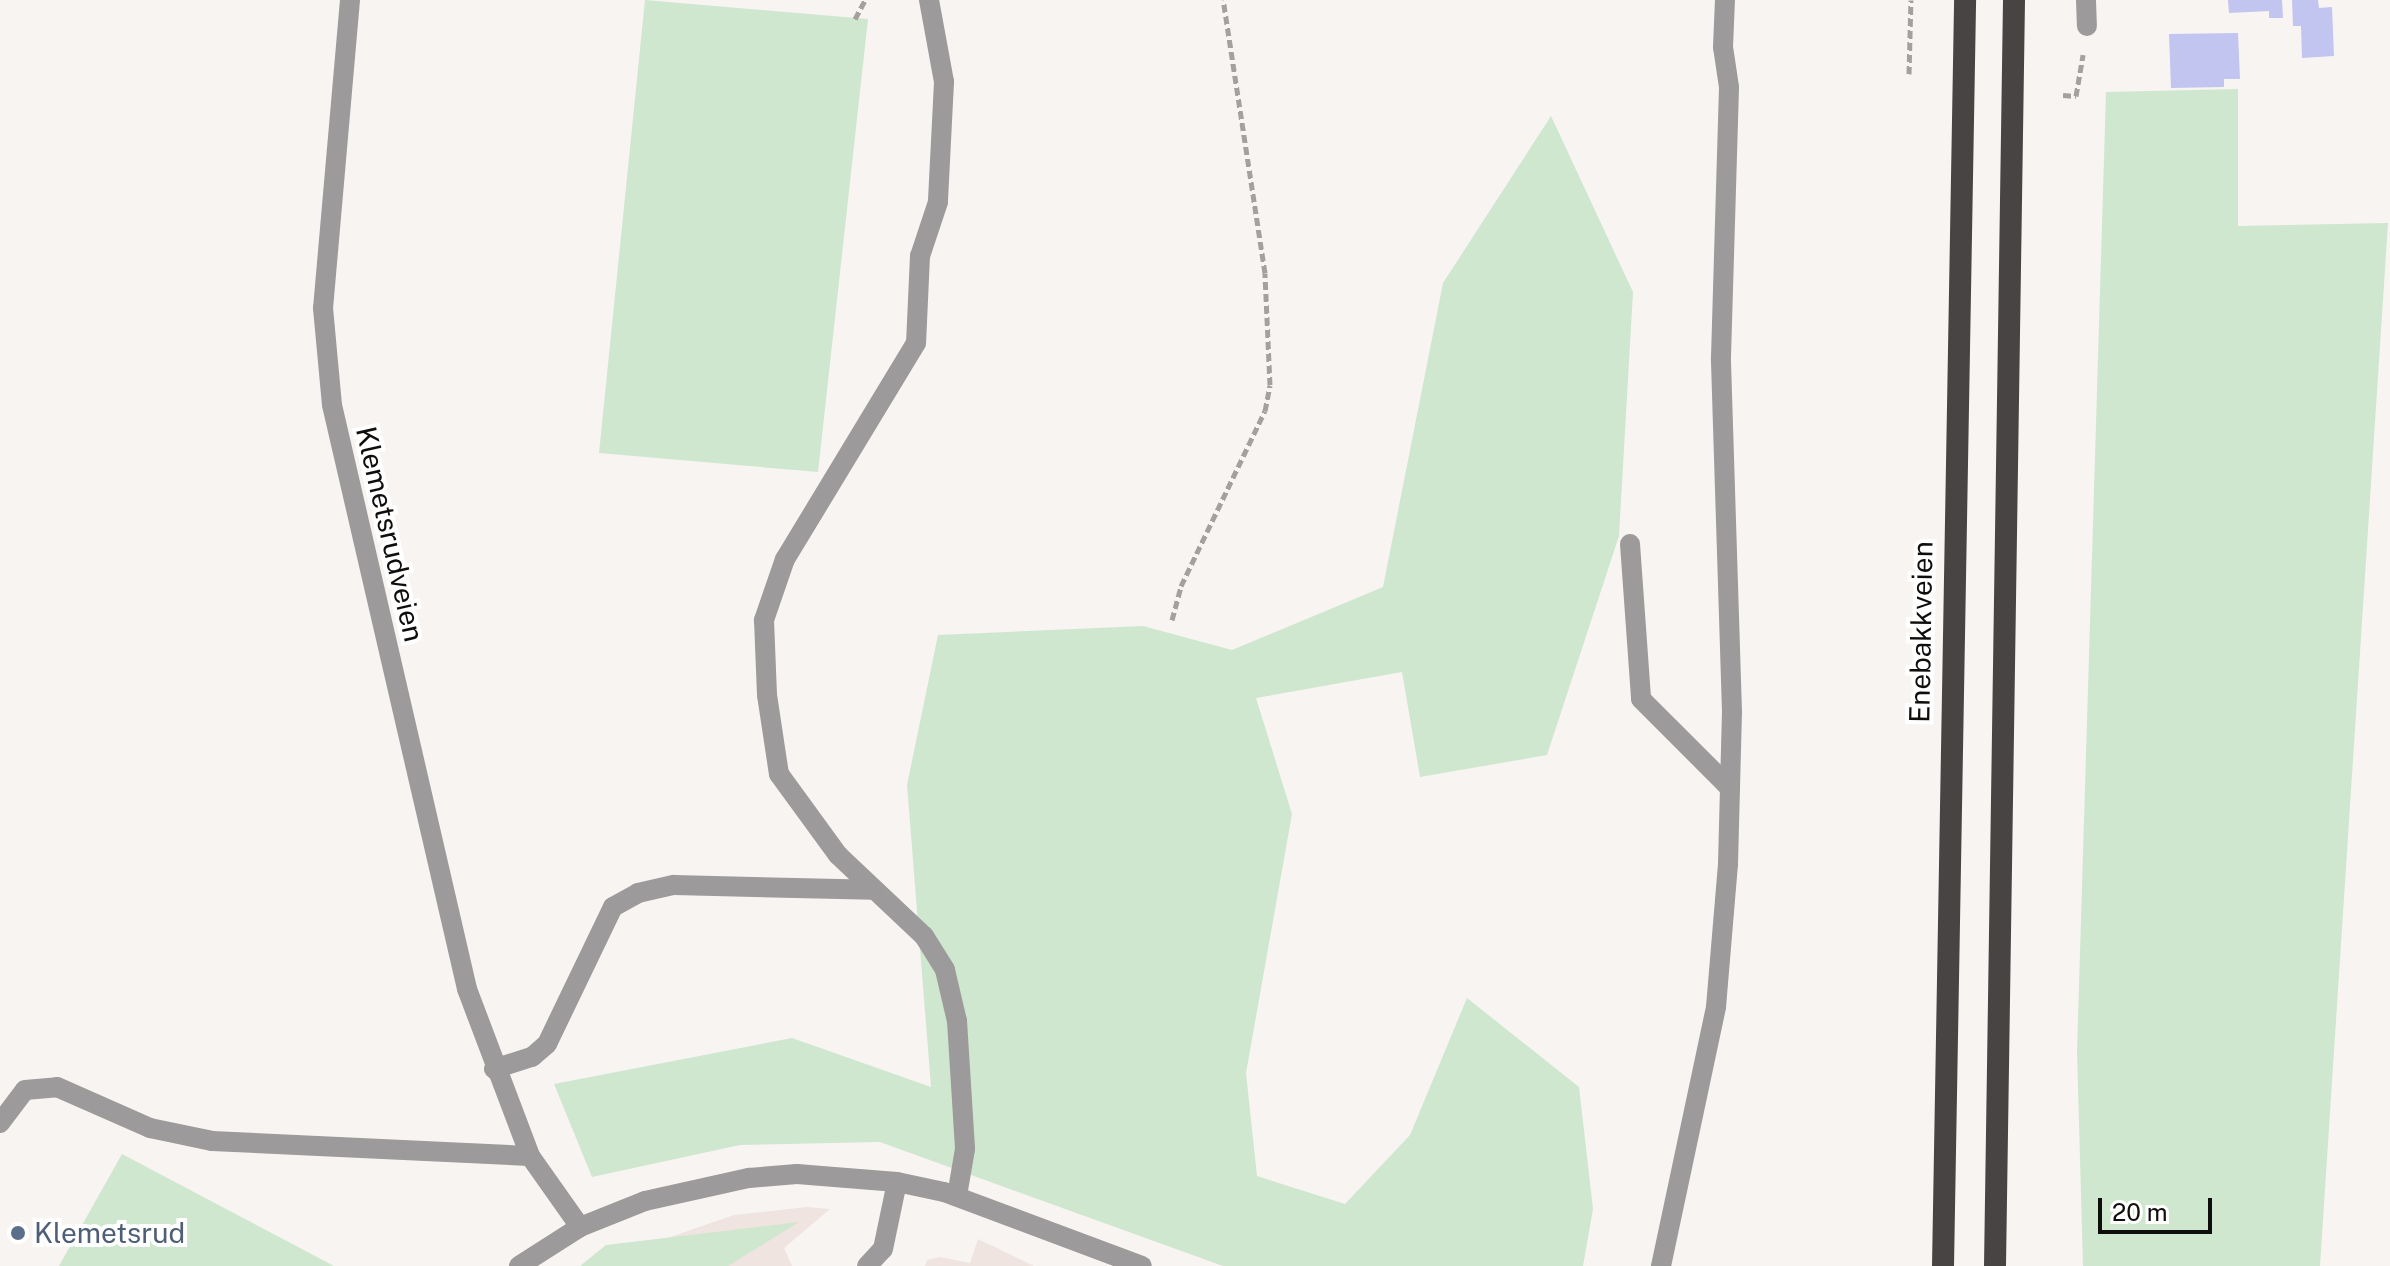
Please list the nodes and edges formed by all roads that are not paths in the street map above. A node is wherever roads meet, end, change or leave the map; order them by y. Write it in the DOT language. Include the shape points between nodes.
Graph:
graph roads {
  1 [pos="350,0"];
  2 [pos="929,0"];
  3 [pos="1725,0"];
  4 [pos="1965,0"];
  5 [pos="2014,0"];
  6 [pos="2086,0"];
  7 [pos="2087,26"];
  8 [pos="1630,544"];
  9 [pos="1730,788"];
  10 [pos="872,890"];
  11 [pos="494,1069"];
  12 [pos="0,1123"];
  13 [pos="530,1156"];
  14 [pos="897,1182"];
  15 [pos="957,1196"];
  16 [pos="580,1227"];
  17 [pos="519,1266"];
  18 [pos="867,1266"];
  19 [pos="1142,1266"];
  20 [pos="1661,1266"];
  21 [pos="1943,1266"];
  22 [pos="1995,1266"];
  1 -- 11 [label="street, Klemetsrudveien" via="323,308 332,405 423,816 467,989"];
  2 -- 10 [label="street" via="944,82 938,202 920,256 916,343 785,559 764,620 767,695 779,774 838,855"];
  3 -- 9 [label="street" via="1723,47 1729,87 1721,357"];
  4 -- 21 [label="highway, Enebakkveien"];
  5 -- 22 [label="highway"];
  6 -- 7 [label="street"];
  8 -- 9 [label="street" via="1641,699"];
  9 -- 20 [label="street" via="1716,1007"];
  10 -- 11 [label="street" via="674,885 638,893 613,907 547,1044 532,1057"];
  10 -- 15 [label="street" via="924,936 945,970 957,1021 965,1149"];
  11 -- 13 [label="street, Klemetsrudveien"];
  12 -- 13 [label="street" via="25,1090 57,1087 150,1128 212,1141"];
  13 -- 16 [label="street, Klemetsrudveien"];
  14 -- 15 [label="street"];
  14 -- 16 [label="street" via="797,1174 749,1178 645,1201"];
  14 -- 18 [label="street" via="883,1249"];
  15 -- 19 [label="street"];
  16 -- 17 [label="street"];
}
